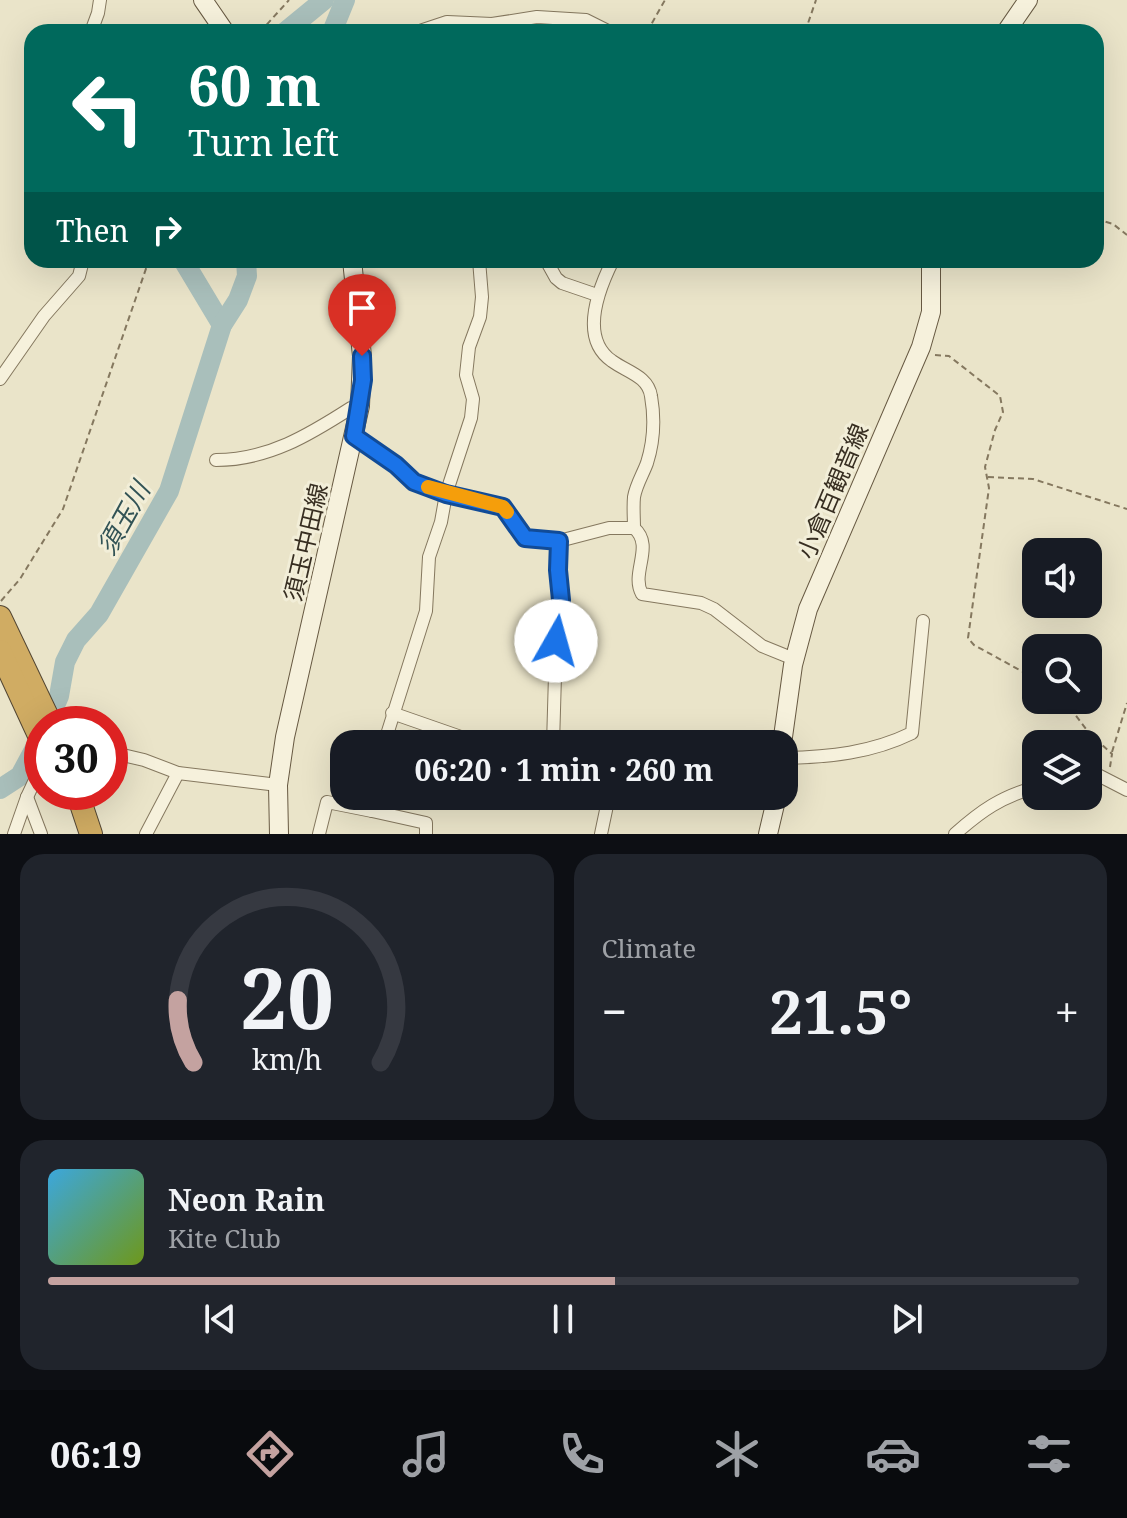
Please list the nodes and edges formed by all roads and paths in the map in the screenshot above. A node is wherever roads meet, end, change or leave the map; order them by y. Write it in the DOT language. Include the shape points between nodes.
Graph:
graph roads {
  1 [pos="100,0"];
  2 [pos="203,0"];
  3 [pos="289,0"];
  4 [pos="665,0"];
  5 [pos="816,0"];
  6 [pos="1028,0"];
  7 [pos="94,24"];
  8 [pos="220,24"];
  9 [pos="267,24"];
  10 [pos="441,24"];
  11 [pos="492,24"];
  12 [pos="492,24"];
  13 [pos="594,24"];
  14 [pos="652,24"];
  15 [pos="808,24"];
  16 [pos="1012,24"];
  17 [pos="1104,221"];
  18 [pos="1127,235"];
  19 [pos="81,268"];
  20 [pos="146,268"];
  21 [pos="353,268"];
  22 [pos="479,268"];
  23 [pos="550,268"];
  24 [pos="609,268"];
  25 [pos="931,268"];
  26 [pos="597,295"];
  27 [pos="918,354"];
  28 [pos="0,379"];
  29 [pos="360,406"];
  30 [pos="354,436"];
  31 [pos="216,460"];
  32 [pos="987,477"];
  33 [pos="446,494"];
  34 [pos="1127,509"];
  35 [pos="634,528"];
  36 [pos="559,541"];
  37 [pos="0,601"];
  38 [pos="0,617"];
  39 [pos="923,621"];
  40 [pos="0,651"];
  41 [pos="794,659"];
  42 [pos="1022,671"];
  43 [pos="1127,703"];
  44 [pos="25,706"];
  45 [pos="42,706"];
  46 [pos="392,713"];
  47 [pos="1075,714"];
  48 [pos="388,730"];
  49 [pos="441,730"];
  50 [pos="553,730"];
  51 [pos="784,730"];
  52 [pos="1112,754"];
  53 [pos="128,756"];
  54 [pos="798,757"];
  55 [pos="178,773"];
  56 [pos="1102,778"];
  57 [pos="1109,780"];
  58 [pos="278,785"];
  59 [pos="1127,790"];
  60 [pos="1022,791"];
  61 [pos="24,806"];
  62 [pos="32,810"];
  63 [pos="68,810"];
  64 [pos="83,810"];
  65 [pos="606,810"];
  66 [pos="774,810"];
  67 [pos="372,811"];
  68 [pos="14,834"];
  69 [pos="41,834"];
  70 [pos="75,834"];
  71 [pos="91,834"];
  72 [pos="146,834"];
  73 [pos="279,834"];
  74 [pos="319,834"];
  75 [pos="426,834"];
  76 [pos="601,834"];
  77 [pos="768,834"];
  78 [pos="955,834"];
  1 -- 7 [label="street"];
  2 -- 8 [label="main road"];
  3 -- 9 [label="path"];
  4 -- 14 [label="path"];
  5 -- 15 [label="path"];
  6 -- 16 [label="main road"];
  10 -- 12 [label="street"];
  11 -- 13 [label="street" via="537,17"];
  17 -- 18 [label="path"];
  19 -- 28 [label="street"];
  20 -- 37 [label="path" via="63,509 20,579"];
  21 -- 29 [label="main road, 須玉中田線" via="362,356"];
  22 -- 33 [label="street" via="481,307 466,375 473,406"];
  23 -- 26 [label="street" via="562,283"];
  24 -- 26 [label="street"];
  25 -- 27 [label="main road, 小倉百観音線" via="931,312"];
  26 -- 35 [label="street" via="599,346 611,361 649,386 652,398 654,434 634,496"];
  27 -- 32 [label="path" via="949,356 1000,396 1003,412 985,467"];
  27 -- 41 [label="main road, 小倉百観音線" via="818,584"];
  29 -- 30 [label="main road, 須玉中田線"];
  29 -- 31 [label="street" via="303,439 239,460"];
  30 -- 33 [label="street" via="414,482"];
  30 -- 58 [label="main road, 須玉中田線"];
  32 -- 34 [label="path" via="1033,479"];
  32 -- 42 [label="path" via="968,638"];
  33 -- 36 [label="street" via="503,507 525,538"];
  33 -- 46 [label="street" via="429,557 426,611"];
  35 -- 36 [label="street" via="609,528"];
  35 -- 41 [label="street" via="644,544 638,586 642,594 701,603 762,646"];
  36 -- 50 [label="street"];
  38 -- 45 [label="highway"];
  39 -- 54 [label="street" via="912,733 838,756"];
  40 -- 44 [label="highway"];
  41 -- 51 [label="main road, 小倉百観音線"];
  43 -- 52 [label="path"];
  46 -- 48 [label="street"];
  46 -- 49 [label="street"];
  47 -- 52 [label="path"];
  52 -- 57 [label="path"];
  53 -- 55 [label="street"];
  55 -- 58 [label="street"];
  55 -- 72 [label="street"];
  56 -- 57 [label="street"];
  57 -- 59 [label="street"];
  58 -- 73 [label="main road, 須玉中田線"];
  60 -- 78 [label="street" via="981,810"];
  61 -- 68 [label="street"];
  62 -- 69 [label="street"];
  63 -- 70 [label="highway"];
  64 -- 71 [label="highway"];
  65 -- 76 [label="street"];
  66 -- 77 [label="main road"];
  67 -- 74 [label="street" via="327,802"];
  67 -- 75 [label="street" via="426,823"];
}
